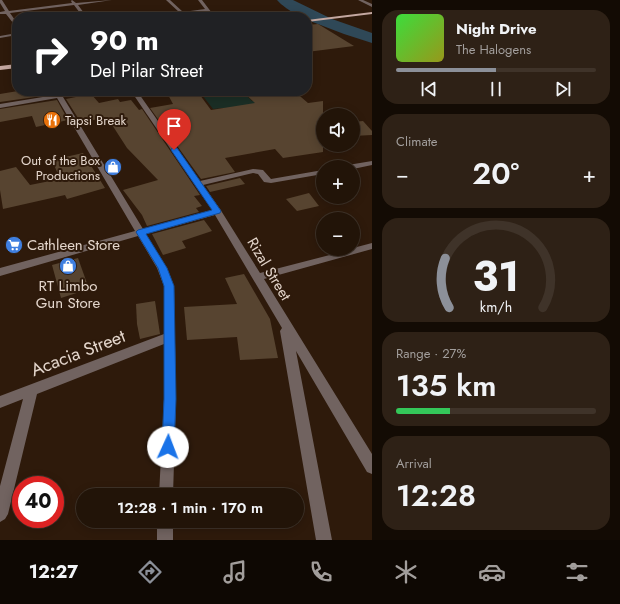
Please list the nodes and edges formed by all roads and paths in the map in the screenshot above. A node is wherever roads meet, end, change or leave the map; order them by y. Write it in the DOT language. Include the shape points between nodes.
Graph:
graph roads {
  1 [pos="0,0"];
  2 [pos="110,0"];
  3 [pos="168,0"];
  4 [pos="200,0"];
  5 [pos="360,0"];
  6 [pos="74,2"];
  7 [pos="372,6"];
  8 [pos="207,10"];
  9 [pos="8,12"];
  10 [pos="81,12"];
  11 [pos="181,12"];
  12 [pos="190,12"];
  13 [pos="372,13"];
  14 [pos="0,14"];
  15 [pos="12,19"];
  16 [pos="312,21"];
  17 [pos="12,35"];
  18 [pos="0,37"];
  19 [pos="12,67"];
  20 [pos="0,68"];
  21 [pos="44,96"];
  22 [pos="59,96"];
  23 [pos="137,96"];
  24 [pos="0,106"];
  25 [pos="372,163"];
  26 [pos="360,165"];
  27 [pos="316,173"];
  28 [pos="198,184"];
  29 [pos="217,211"];
  30 [pos="141,232"];
  31 [pos="371,247"];
  32 [pos="0,272"];
  33 [pos="257,276"];
  34 [pos="285,325"];
  35 [pos="169,337"];
  36 [pos="32,390"];
  37 [pos="0,402"];
  38 [pos="372,467"];
  39 [pos="166,488"];
  40 [pos="0,514"];
  41 [pos="165,528"];
  42 [pos="164,540"];
  43 [pos="324,540"];
  1 -- 9 [label="street"];
  2 -- 6 [label="street"];
  3 -- 11 [label="street"];
  4 -- 8 [label="street"];
  5 -- 7 [label="street"];
  6 -- 9 [label="street"];
  6 -- 10 [label="street"];
  8 -- 12 [label="street"];
  9 -- 14 [label="street"];
  9 -- 15 [label="street"];
  13 -- 16 [label="main road"];
  17 -- 18 [label="street"];
  19 -- 20 [label="main road"];
  21 -- 24 [label="street"];
  22 -- 30 [label="street"];
  23 -- 28 [label="street, Rizal Street"];
  25 -- 26 [label="street"];
  27 -- 28 [label="street" via="271,181 260,172 253,171"];
  28 -- 29 [label="street, Rizal Street"];
  29 -- 30 [label="street"];
  29 -- 33 [label="street, Rizal Street"];
  30 -- 32 [label="street"];
  30 -- 35 [label="street" via="162,268 169,286"];
  31 -- 33 [label="street"];
  33 -- 34 [label="street, Rizal Street"];
  34 -- 38 [label="street, Rizal Street"];
  34 -- 43 [label="street"];
  35 -- 36 [label="street, Acacia Street"];
  35 -- 39 [label="street" via="170,399"];
  36 -- 37 [label="street, Acacia Street"];
  36 -- 40 [label="street"];
  41 -- 42 [label="street"];
}
